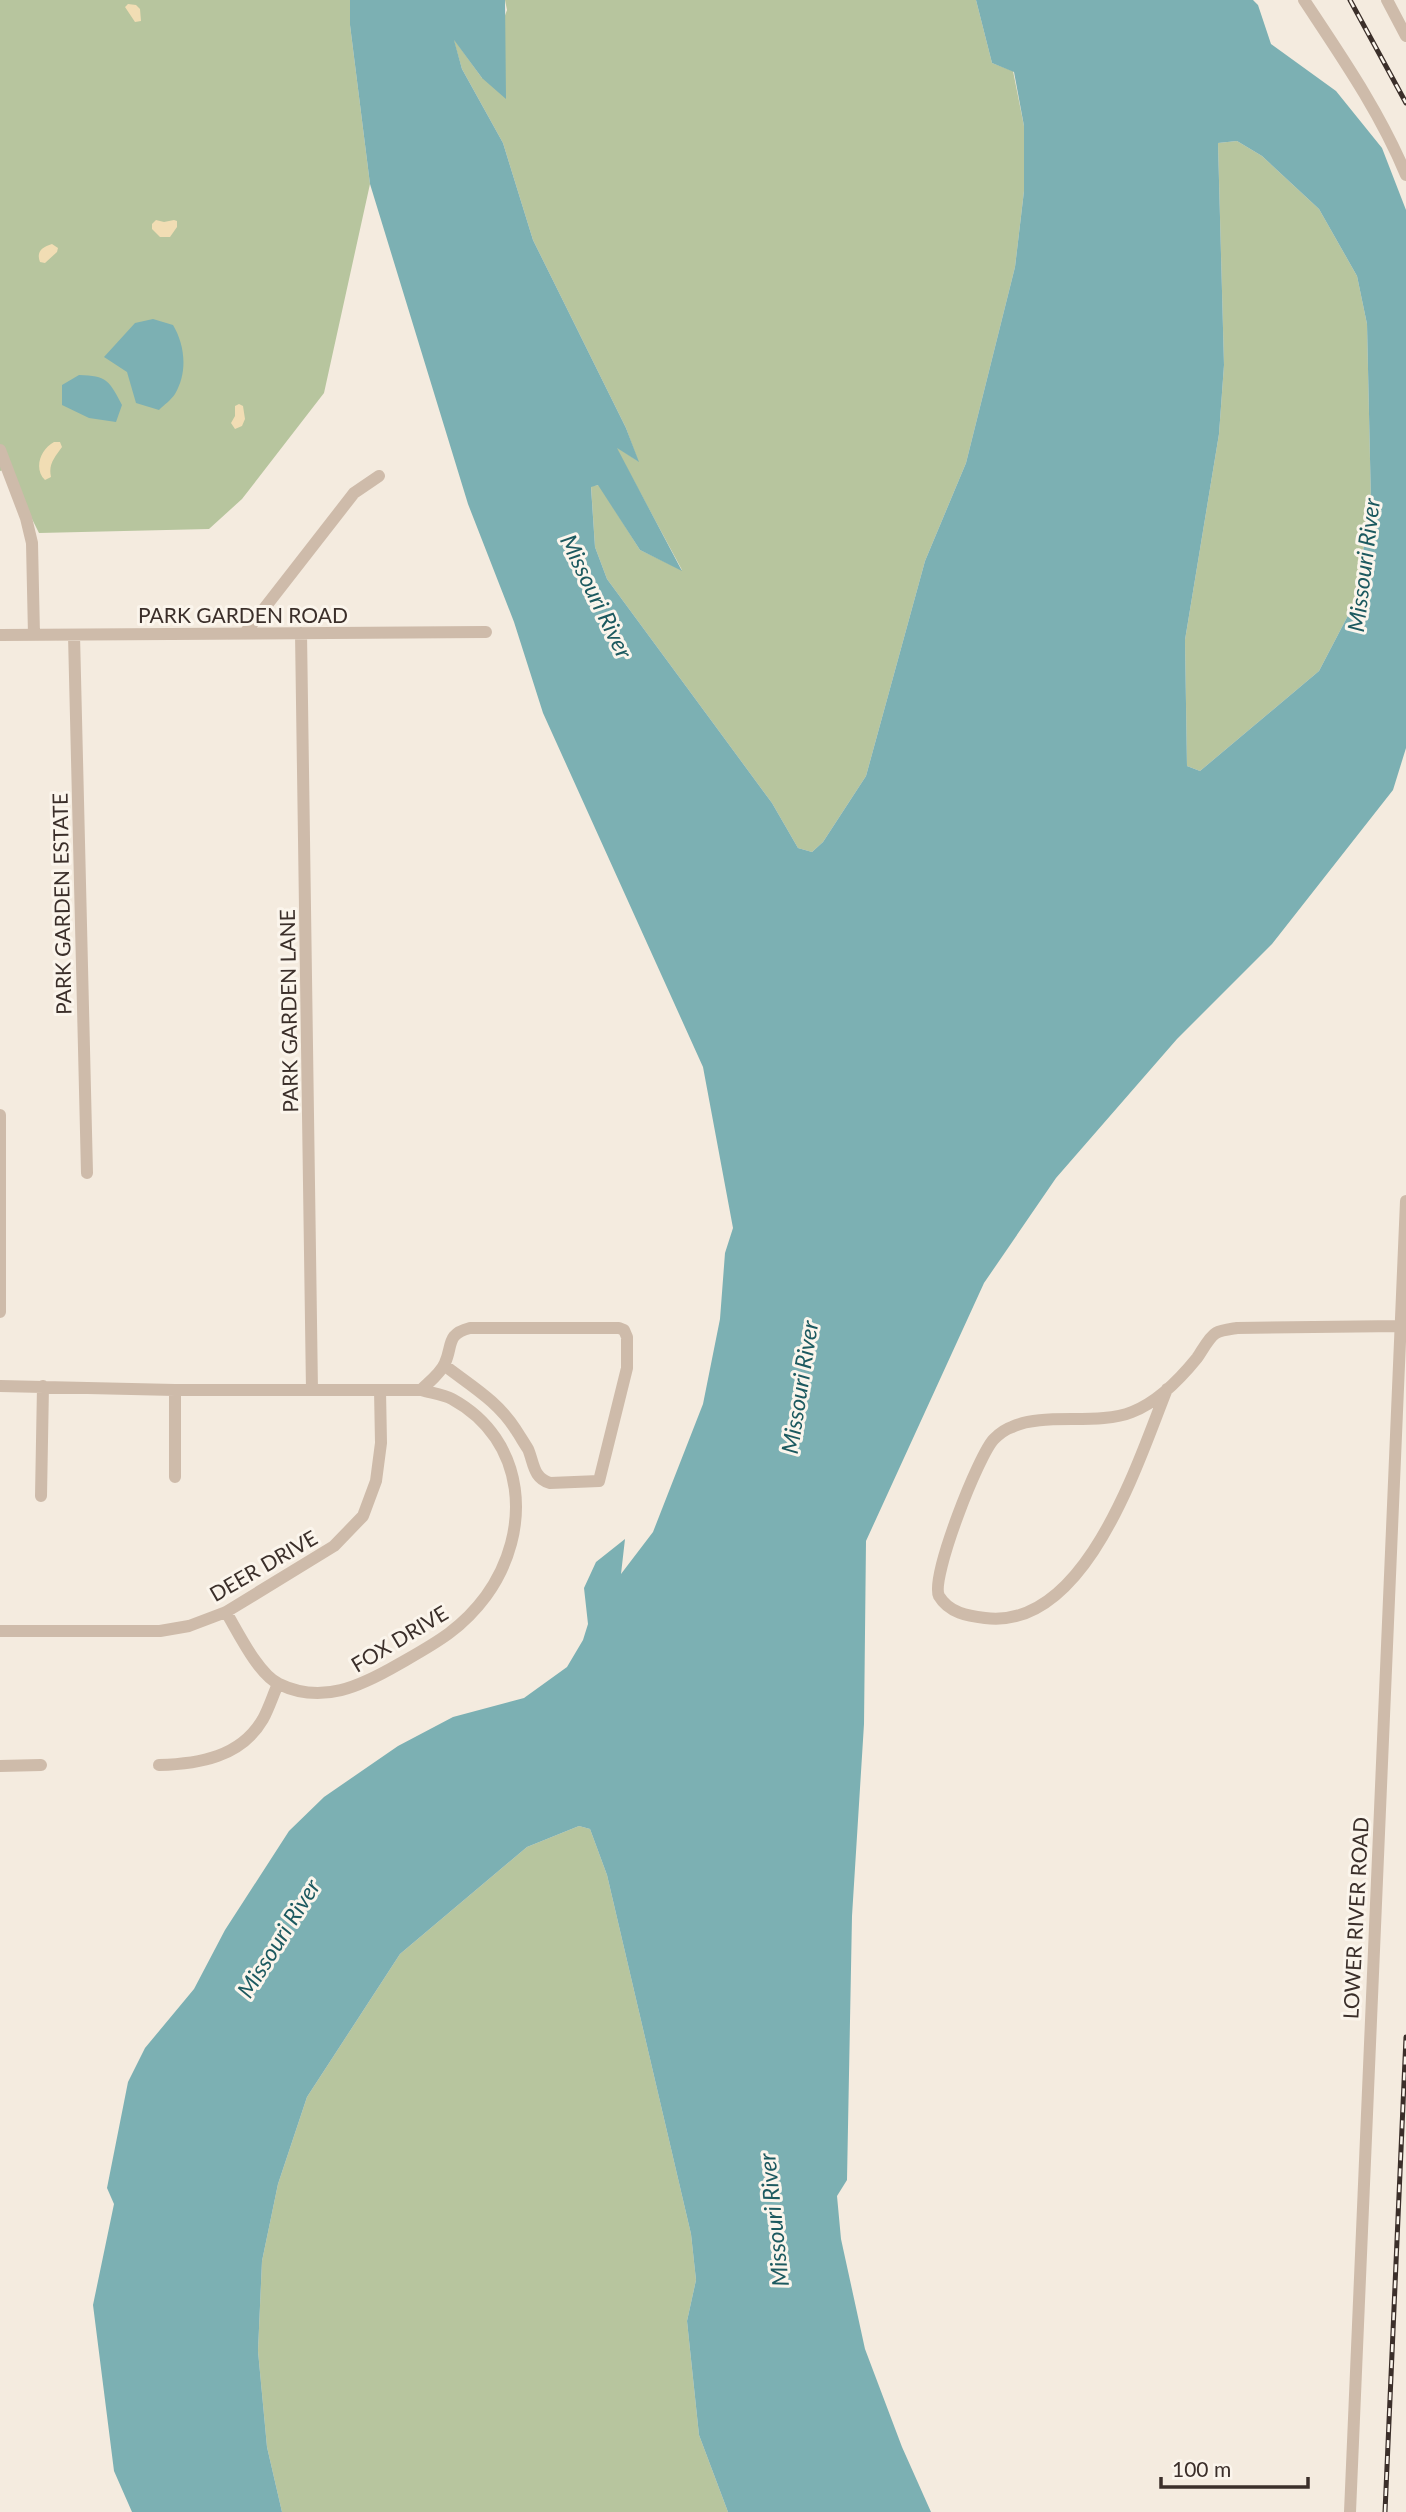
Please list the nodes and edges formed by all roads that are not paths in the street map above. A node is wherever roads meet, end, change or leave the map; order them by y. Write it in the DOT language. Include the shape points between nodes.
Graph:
graph roads {
  1 [pos="1304,0"];
  2 [pos="1387,0"];
  3 [pos="1406,36"];
  4 [pos="1406,175"];
  5 [pos="0,450"];
  6 [pos="4,470"];
  7 [pos="379,476"];
  8 [pos="486,632"];
  9 [pos="245,633"];
  10 [pos="301,633"];
  11 [pos="0,635"];
  12 [pos="34,635"];
  13 [pos="74,635"];
  14 [pos="0,1115"];
  15 [pos="87,1173"];
  16 [pos="1406,1201"];
  17 [pos="0,1312"];
  18 [pos="1400,1326"];
  19 [pos="444,1365"];
  20 [pos="0,1386"];
  21 [pos="43,1386"];
  22 [pos="1167,1389"];
  23 [pos="312,1390"];
  24 [pos="380,1390"];
  25 [pos="421,1390"];
  26 [pos="174,1391"];
  27 [pos="174,1477"];
  28 [pos="41,1496"];
  29 [pos="226,1612"];
  30 [pos="0,1632"];
  31 [pos="278,1684"];
  32 [pos="41,1765"];
  33 [pos="159,1765"];
  34 [pos="0,1766"];
  35 [pos="1350,2512"];
  1 -- 4 [label="street" via="1356,78"];
  2 -- 3 [label="street"];
  5 -- 6 [label="street"];
  6 -- 12 [label="street" via="26,517 32,543"];
  7 -- 9 [label="street" via="354,493"];
  8 -- 10 [label="street, PARK GARDEN ROAD"];
  9 -- 10 [label="street, PARK GARDEN ROAD"];
  9 -- 13 [label="street, PARK GARDEN ROAD"];
  10 -- 23 [label="street, PARK GARDEN LANE"];
  11 -- 12 [label="street, PARK GARDEN ROAD"];
  12 -- 13 [label="street, PARK GARDEN ROAD"];
  13 -- 15 [label="street, PARK GARDEN ESTATE"];
  14 -- 17 [label="street"];
  16 -- 18 [label="street, LOWER RIVER ROAD"];
  18 -- 22 [label="street" via="1237,1328 1216,1333"];
  18 -- 35 [label="street, LOWER RIVER ROAD"];
  19 -- 19 [label="street" via="452,1337 470,1328 624,1330 627,1368 599,1481 543,1481 500,1408"];
  19 -- 25 [label="street"];
  20 -- 21 [label="street, FOX DRIVE"];
  21 -- 26 [label="street, FOX DRIVE"];
  21 -- 28 [label="street"];
  22 -- 22 [label="street" via="1131,1413 1012,1426 993,1439 943,1556 938,1595 950,1610 988,1618 1027,1614 1052,1600 1104,1537"];
  23 -- 24 [label="street, FOX DRIVE"];
  23 -- 26 [label="street, FOX DRIVE"];
  24 -- 25 [label="street, FOX DRIVE"];
  24 -- 29 [label="street, DEER DRIVE" via="376,1481 363,1516 334,1546"];
  25 -- 31 [label="street, FOX DRIVE" via="450,1397 469,1410 493,1432 509,1459 517,1507 502,1569 486,1596 452,1633 365,1684 335,1693 310,1693"];
  26 -- 27 [label="street"];
  29 -- 30 [label="street, DEER DRIVE" via="160,1631"];
  29 -- 31 [label="street" via="261,1668"];
  31 -- 33 [label="street" via="263,1720 246,1740 220,1757"];
  32 -- 34 [label="street"];
}
